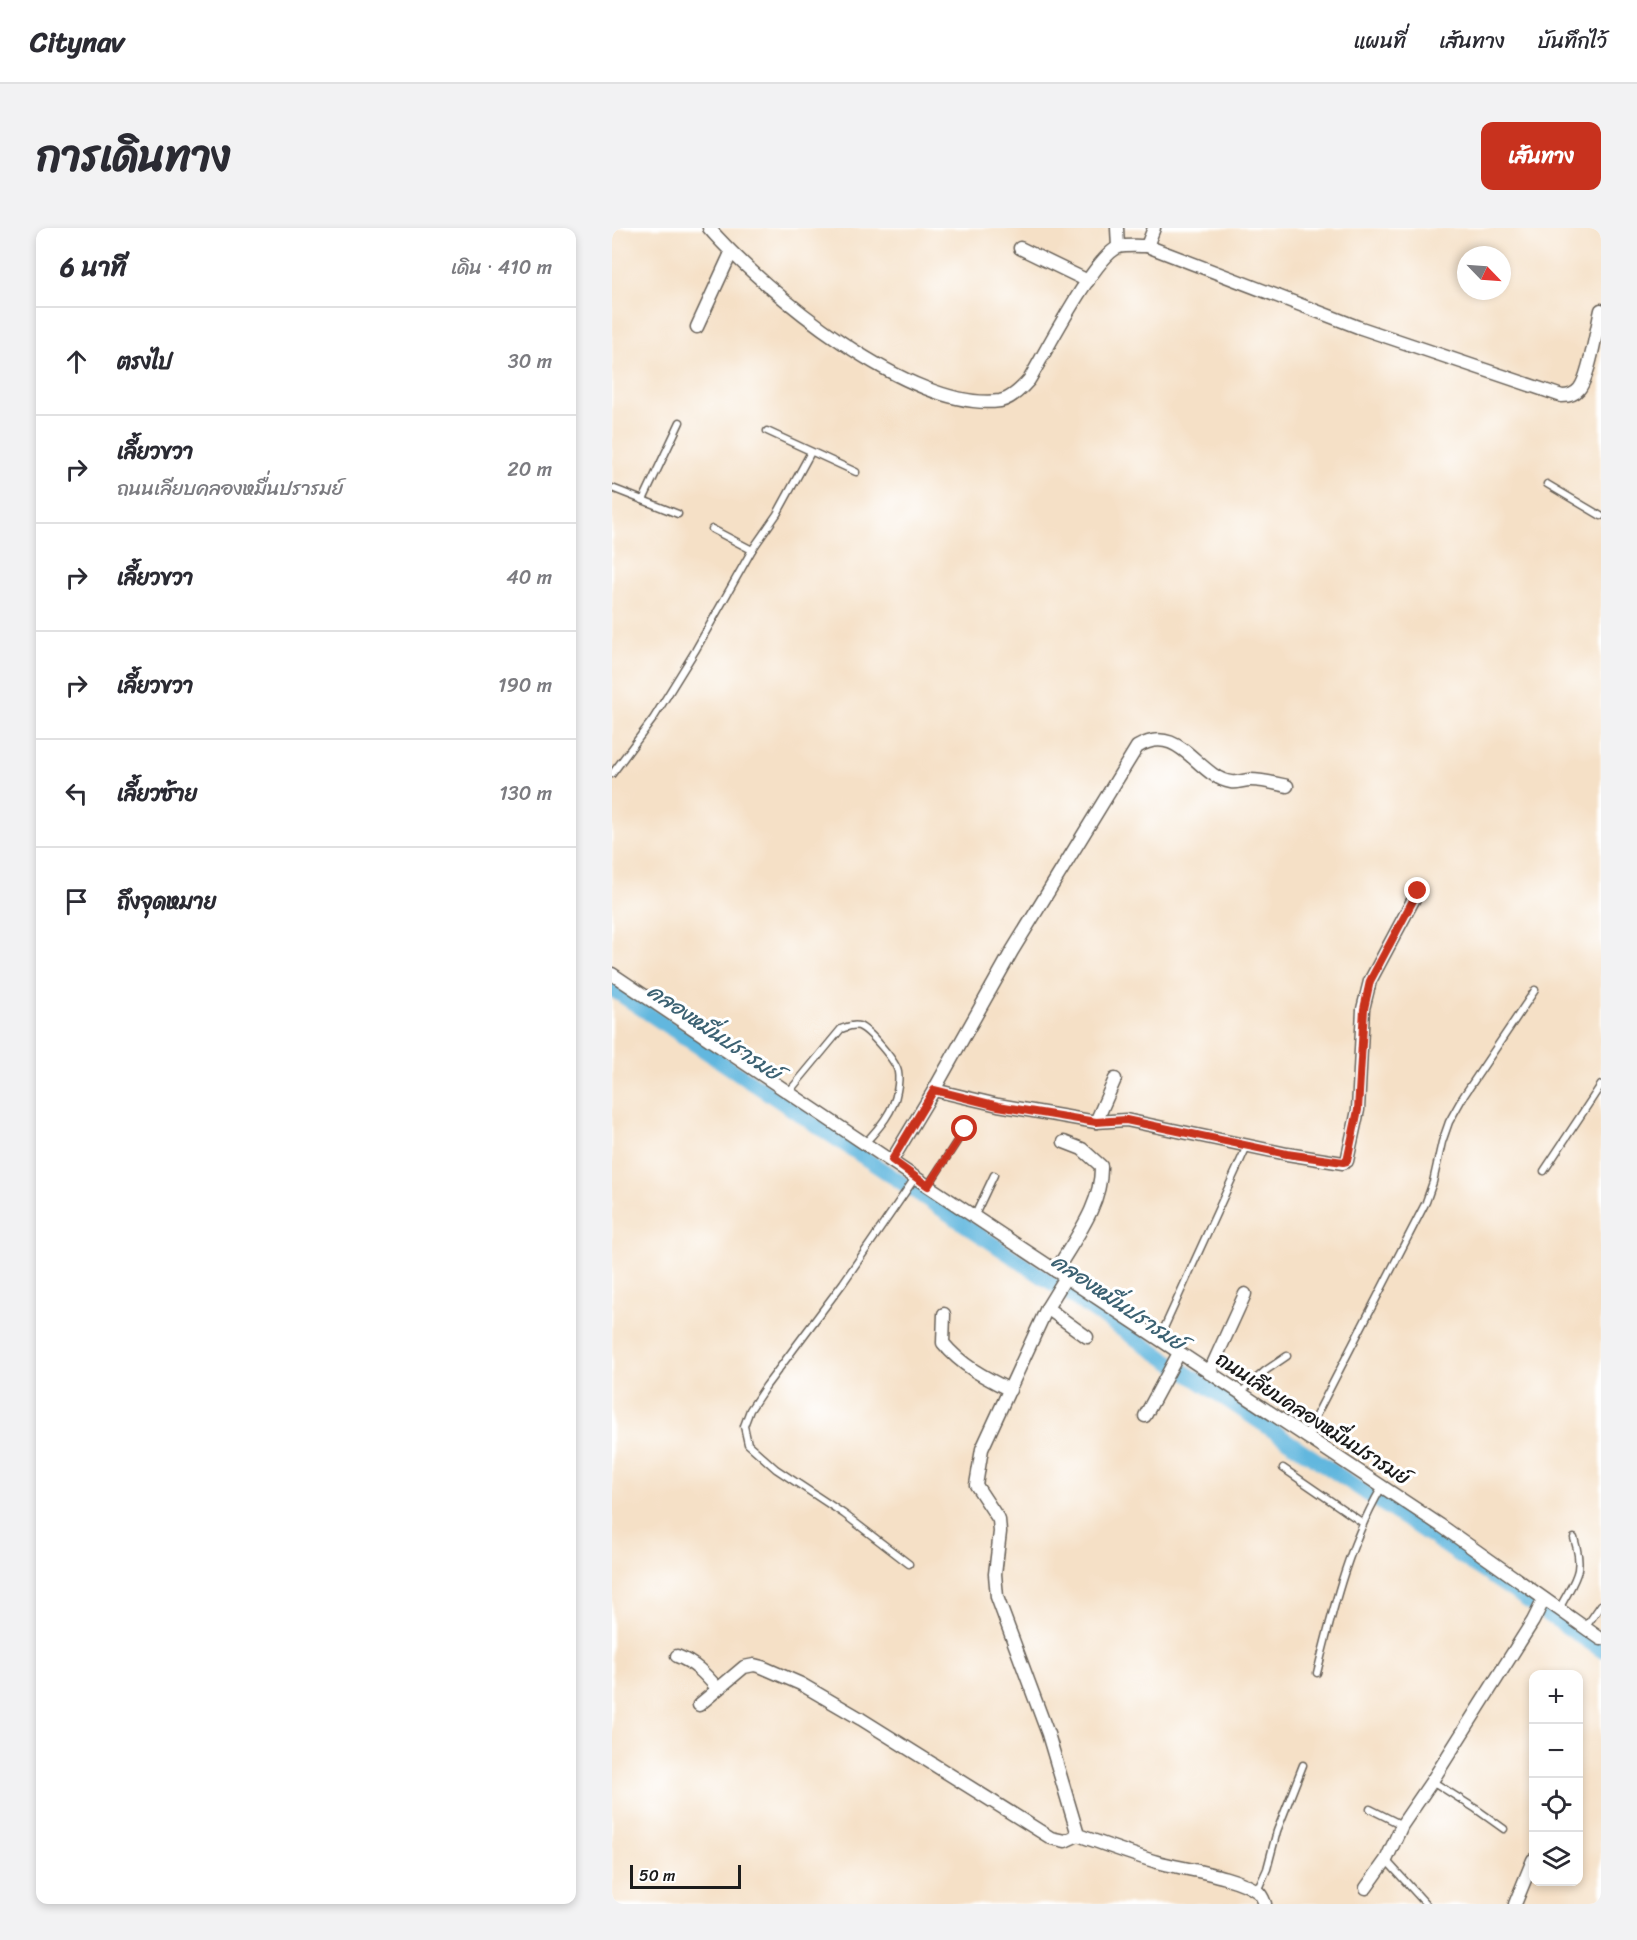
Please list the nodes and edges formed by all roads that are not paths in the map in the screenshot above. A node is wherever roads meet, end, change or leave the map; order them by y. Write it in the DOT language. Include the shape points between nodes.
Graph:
graph roads {
  1 [pos="709,228"];
  2 [pos="1117,228"];
  3 [pos="1151,236"];
  4 [pos="1118,244"];
  5 [pos="1020,248"];
  6 [pos="731,253"];
  7 [pos="1080,277"];
  8 [pos="1601,310"];
  9 [pos="697,327"];
  10 [pos="680,422"];
  11 [pos="768,431"];
  12 [pos="811,452"];
  13 [pos="856,472"];
  14 [pos="1547,484"];
  15 [pos="612,488"];
  16 [pos="643,500"];
  17 [pos="678,514"];
  18 [pos="1601,516"];
  19 [pos="712,529"];
  20 [pos="752,550"];
  21 [pos="612,774"];
  22 [pos="1287,786"];
  23 [pos="1418,891"];
  24 [pos="612,974"];
  25 [pos="1535,990"];
  26 [pos="1114,1078"];
  27 [pos="1601,1085"];
  28 [pos="934,1090"];
  29 [pos="788,1093"];
  30 [pos="1096,1122"];
  31 [pos="965,1129"];
  32 [pos="866,1142"];
  33 [pos="1064,1142"];
  34 [pos="1247,1146"];
  35 [pos="892,1160"];
  36 [pos="1544,1171"];
  37 [pos="994,1175"];
  38 [pos="915,1177"];
  39 [pos="928,1186"];
  40 [pos="974,1216"];
  41 [pos="1061,1277"];
  42 [pos="1245,1294"];
  43 [pos="1049,1304"];
  44 [pos="944,1314"];
  45 [pos="1087,1337"];
  46 [pos="1159,1340"];
  47 [pos="1287,1356"];
  48 [pos="1173,1363"];
  49 [pos="1209,1373"];
  50 [pos="1010,1390"];
  51 [pos="1240,1394"];
  52 [pos="1145,1416"];
  53 [pos="1305,1437"];
  54 [pos="1282,1468"];
  55 [pos="1380,1490"];
  56 [pos="1363,1523"];
  57 [pos="1574,1538"];
  58 [pos="909,1564"];
  59 [pos="1544,1599"];
  60 [pos="1601,1605"];
  61 [pos="1559,1609"];
  62 [pos="1584,1629"];
  63 [pos="1601,1639"];
  64 [pos="677,1656"];
  65 [pos="1317,1673"];
  66 [pos="717,1688"];
  67 [pos="699,1705"];
  68 [pos="1303,1765"];
  69 [pos="1432,1781"];
  70 [pos="1370,1809"];
  71 [pos="1402,1825"];
  72 [pos="1504,1829"];
  73 [pos="1078,1835"];
  74 [pos="1386,1860"];
  75 [pos="1529,1870"];
  76 [pos="1366,1887"];
  77 [pos="1257,1891"];
  78 [pos="1265,1904"];
  79 [pos="1426,1904"];
  80 [pos="1515,1904"];
  1 -- 6 [label="street"];
  2 -- 4 [label="street"];
  3 -- 4 [label="street"];
  3 -- 8 [label="street" via="1358,327 1562,396 1575,393 1583,383"];
  4 -- 7 [label="street"];
  5 -- 7 [label="street"];
  6 -- 7 [label="street" via="786,302 873,361 915,385 941,395 974,400 1002,401 1021,390"];
  6 -- 9 [label="street"];
  10 -- 16 [label="lane"];
  11 -- 12 [label="lane"];
  12 -- 13 [label="lane"];
  12 -- 20 [label="lane"];
  14 -- 18 [label="lane"];
  15 -- 16 [label="lane"];
  16 -- 17 [label="lane"];
  19 -- 20 [label="lane"];
  20 -- 21 [label="lane" via="653,719"];
  22 -- 28 [label="street" via="1267,781 1231,782 1205,768 1183,747 1164,741 1148,741 1137,747 1012,951"];
  23 -- 34 [label="street" via="1370,981 1364,1009 1358,1110 1347,1161"];
  24 -- 29 [label="street, ถนนเลียบคลองหมื่นปรารมย์"];
  25 -- 53 [label="lane" via="1449,1122 1425,1202"];
  26 -- 30 [label="street"];
  27 -- 36 [label="lane"];
  28 -- 30 [label="street" via="998,1106"];
  28 -- 35 [label="street"];
  29 -- 32 [label="street, ถนนเลียบคลองหมื่นปรารมย์"];
  29 -- 32 [label="lane" via="841,1029 861,1027 890,1057 898,1072 891,1108"];
  30 -- 34 [label="street" via="1126,1120"];
  31 -- 39 [label="lane"];
  32 -- 35 [label="street, ถนนเลียบคลองหมื่นปรารมย์"];
  33 -- 41 [label="street" via="1082,1149 1101,1166 1102,1183"];
  34 -- 46 [label="lane"];
  35 -- 38 [label="street, ถนนเลียบคลองหมื่นปรารมย์"];
  37 -- 40 [label="lane"];
  38 -- 39 [label="street, ถนนเลียบคลองหมื่นปรารมย์"];
  38 -- 58 [label="lane" via="766,1386 744,1426 748,1444 776,1469"];
  39 -- 40 [label="street, ถนนเลียบคลองหมื่นปรารมย์"];
  40 -- 41 [label="street, ถนนเลียบคลองหมื่นปรารมย์"];
  41 -- 43 [label="street"];
  41 -- 46 [label="street, ถนนเลียบคลองหมื่นปรารมย์"];
  42 -- 49 [label="street"];
  43 -- 45 [label="street"];
  43 -- 50 [label="street"];
  44 -- 50 [label="street" via="943,1343 953,1356"];
  46 -- 48 [label="street, ถนนเลียบคลองหมื่นปรารมย์"];
  47 -- 51 [label="lane"];
  48 -- 49 [label="street, ถนนเลียบคลองหมื่นปรารมย์"];
  48 -- 52 [label="street"];
  49 -- 51 [label="street, ถนนเลียบคลองหมื่นปรารมย์"];
  50 -- 73 [label="street" via="982,1449 976,1485 999,1520 997,1597 1048,1734"];
  51 -- 53 [label="street, ถนนเลียบคลองหมื่นปรารมย์"];
  53 -- 55 [label="street, ถนนเลียบคลองหมื่นปรารมย์"];
  54 -- 56 [label="lane"];
  55 -- 56 [label="lane"];
  55 -- 59 [label="street, ถนนเลียบคลองหมื่นปรารมย์"];
  56 -- 65 [label="lane" via="1339,1590"];
  57 -- 61 [label="lane" via="1579,1571"];
  59 -- 61 [label="street, ถนนเลียบคลองหมื่นปรารมย์"];
  59 -- 69 [label="street"];
  60 -- 62 [label="lane"];
  61 -- 62 [label="street, ถนนเลียบคลองหมื่นปรารมย์"];
  62 -- 63 [label="street, ถนนเลียบคลองหมื่นปรารมย์"];
  64 -- 66 [label="street" via="697,1666"];
  66 -- 67 [label="street"];
  66 -- 73 [label="street" via="744,1667 762,1667 801,1684 861,1719 1051,1838 1065,1841"];
  68 -- 77 [label="lane"];
  69 -- 71 [label="street"];
  69 -- 72 [label="lane"];
  70 -- 71 [label="lane"];
  71 -- 74 [label="street"];
  73 -- 77 [label="street"];
  74 -- 76 [label="street"];
  74 -- 79 [label="lane"];
  75 -- 80 [label="street"];
  77 -- 78 [label="street"];
}
